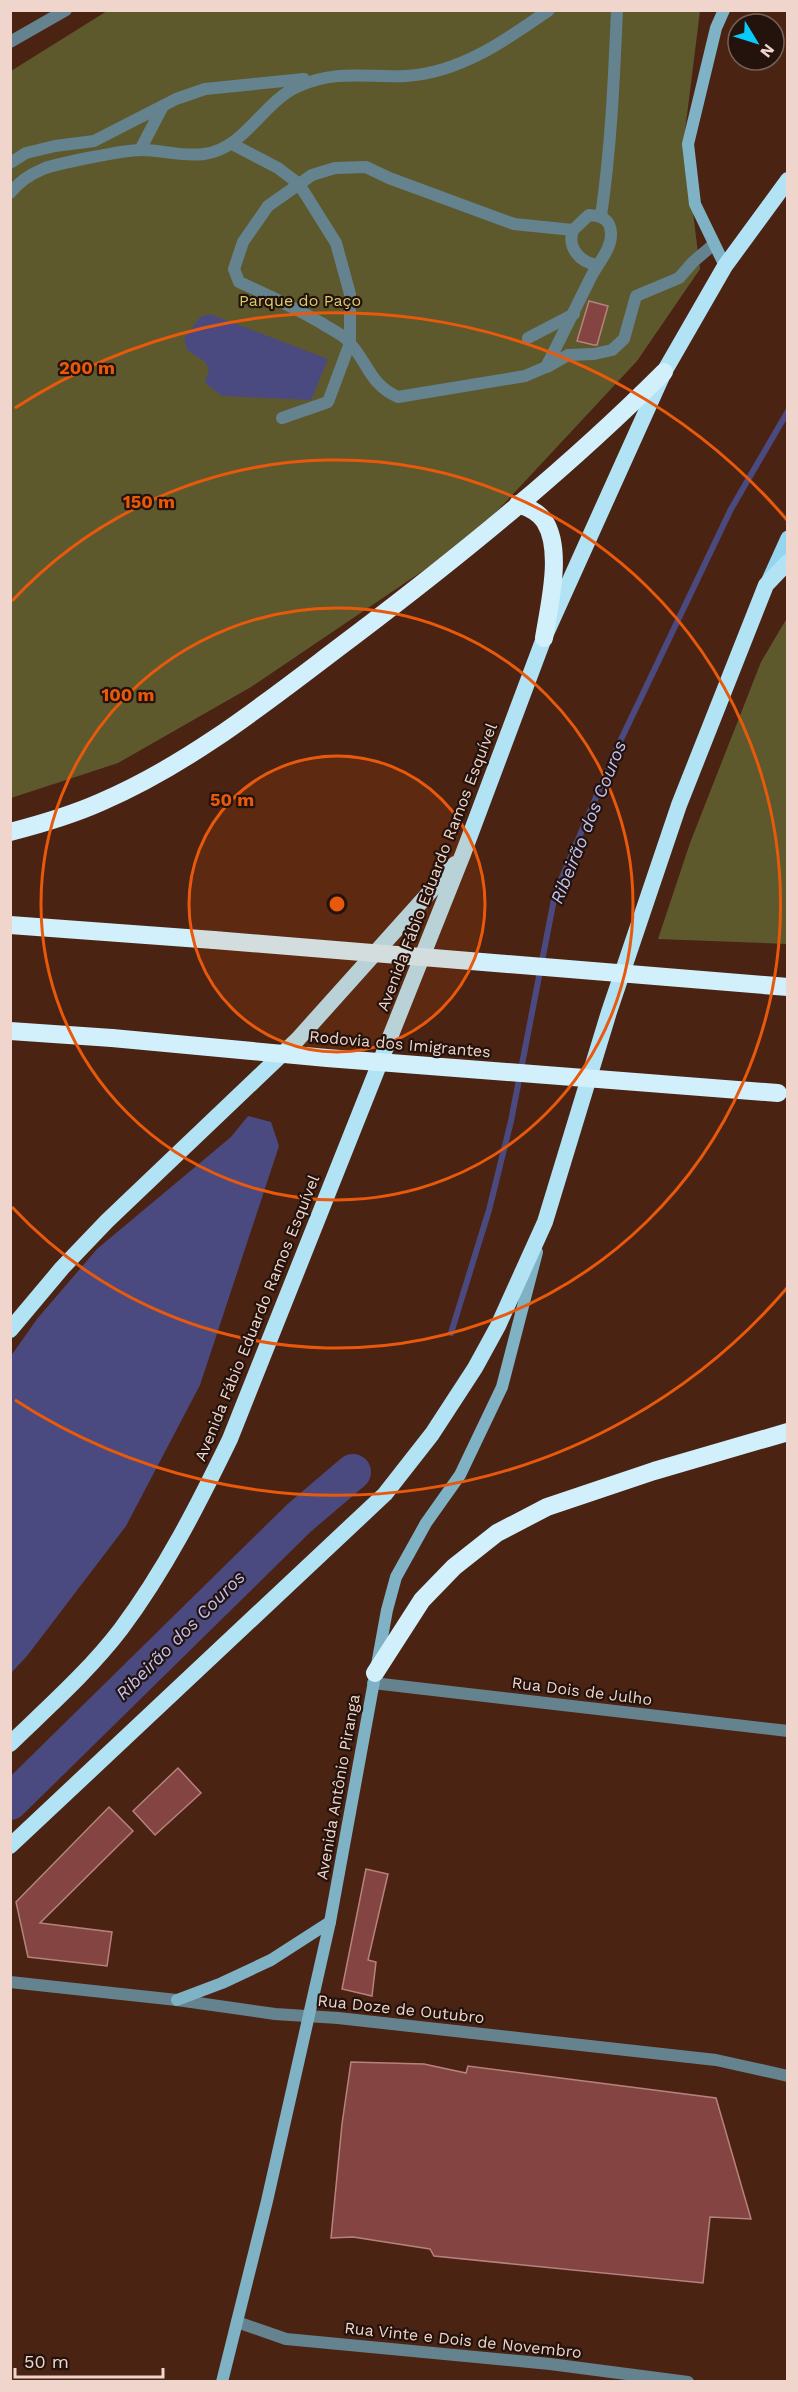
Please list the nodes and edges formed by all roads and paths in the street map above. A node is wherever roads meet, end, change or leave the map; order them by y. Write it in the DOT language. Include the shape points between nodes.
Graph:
graph roads {
  1 [pos="66,10"];
  2 [pos="549,10"];
  3 [pos="617,10"];
  4 [pos="722,10"];
  5 [pos="10,42"];
  6 [pos="326,76"];
  7 [pos="163,105"];
  8 [pos="232,144"];
  9 [pos="140,150"];
  10 [pos="10,163"];
  11 [pos="788,180"];
  12 [pos="299,184"];
  13 [pos="10,193"];
  14 [pos="602,216"];
  15 [pos="573,230"];
  16 [pos="714,244"];
  17 [pos="597,265"];
  18 [pos="725,266"];
  19 [pos="574,315"];
  20 [pos="528,338"];
  21 [pos="350,343"];
  22 [pos="546,367"];
  23 [pos="664,372"];
  24 [pos="282,417"];
  25 [pos="518,504"];
  26 [pos="788,538"];
  27 [pos="788,561"];
  28 [pos="766,585"];
  29 [pos="544,638"];
  30 [pos="10,832"];
  31 [pos="463,854"];
  32 [pos="10,926"];
  33 [pos="788,987"];
  34 [pos="10,1031"];
  35 [pos="783,1094"];
  36 [pos="545,1222"];
  37 [pos="10,1330"];
  38 [pos="788,1432"];
  39 [pos="374,1678"];
  40 [pos="788,1731"];
  41 [pos="10,1744"];
  42 [pos="10,1846"];
  43 [pos="330,1922"];
  44 [pos="10,1982"];
  45 [pos="177,2000"];
  46 [pos="309,2015"];
  47 [pos="788,2076"];
  48 [pos="237,2322"];
  49 [pos="222,2382"];
  50 [pos="688,2382"];
  1 -- 5 [label="street"];
  2 -- 6 [label="street" via="507,39 457,65 408,76"];
  3 -- 14 [label="street" via="608,133 610,156"];
  4 -- 16 [label="main road" via="688,144 695,204"];
  6 -- 7 [label="street" via="206,89"];
  6 -- 8 [label="street" via="296,87"];
  7 -- 9 [label="street"];
  7 -- 10 [label="street" via="94,141 26,153"];
  8 -- 9 [label="street" via="205,154"];
  8 -- 12 [label="street"];
  9 -- 13 [label="street" via="44,169"];
  11 -- 18 [label="highway, Avenida Fábio Eduardo Ramos Esquível"];
  12 -- 15 [label="street" via="335,168 366,166 514,224"];
  12 -- 21 [label="street" via="336,243 350,294"];
  12 -- 21 [label="street" via="268,206 243,242 234,269 239,282 299,310"];
  14 -- 15 [label="street" via="589,214"];
  14 -- 17 [label="street" via="611,235"];
  15 -- 17 [label="street" via="571,246 576,255"];
  16 -- 18 [label="main road"];
  16 -- 22 [label="street" via="679,278 636,296 624,339 612,350 568,355"];
  17 -- 19 [label="street"];
  18 -- 23 [label="highway, Avenida Fábio Eduardo Ramos Esquível"];
  19 -- 20 [label="street"];
  19 -- 22 [label="street"];
  21 -- 22 [label="street" via="375,382 398,396 525,376"];
  21 -- 24 [label="street" via="328,402"];
  23 -- 25 [label="highway" via="604,432"];
  23 -- 29 [label="highway, Avenida Fábio Eduardo Ramos Esquível"];
  25 -- 29 [label="highway" via="544,520 551,538 553,576"];
  25 -- 30 [label="highway" via="403,599 215,739 101,802"];
  26 -- 28 [label="main road"];
  27 -- 28 [label="highway"];
  28 -- 36 [label="highway" via="679,805 609,1012"];
  29 -- 31 [label="highway, Avenida Fábio Eduardo Ramos Esquível"];
  31 -- 37 [label="highway" via="298,1039 106,1221"];
  31 -- 41 [label="highway, Avenida Fábio Eduardo Ramos Esquível" via="230,1439 196,1509 159,1575 120,1630 77,1679"];
  32 -- 33 [label="highway, bridge"];
  34 -- 35 [label="highway, Rodovia dos Imigrantes, bridge"];
  36 -- 39 [label="main road, Avenida Antônio Piranga" via="502,1387 460,1475 426,1523 396,1577"];
  36 -- 42 [label="highway" via="475,1368 432,1434 385,1494"];
  38 -- 39 [label="highway" via="547,1507 497,1533 454,1567 423,1600"];
  39 -- 40 [label="street, Rua Dois de Julho"];
  39 -- 43 [label="main road, Avenida Antônio Piranga"];
  43 -- 45 [label="main road" via="271,1960"];
  43 -- 46 [label="main road, Avenida Antônio Piranga"];
  44 -- 45 [label="street, Rua Doze de Outubro"];
  45 -- 46 [label="street, Rua Doze de Outubro"];
  46 -- 47 [label="street, Rua Doze de Outubro" via="716,2060"];
  46 -- 48 [label="main road, Avenida Antônio Piranga"];
  48 -- 49 [label="main road, Avenida Antônio Piranga"];
  48 -- 50 [label="street, Rua Vinte e Dois de Novembro" via="286,2339 550,2364"];
}
